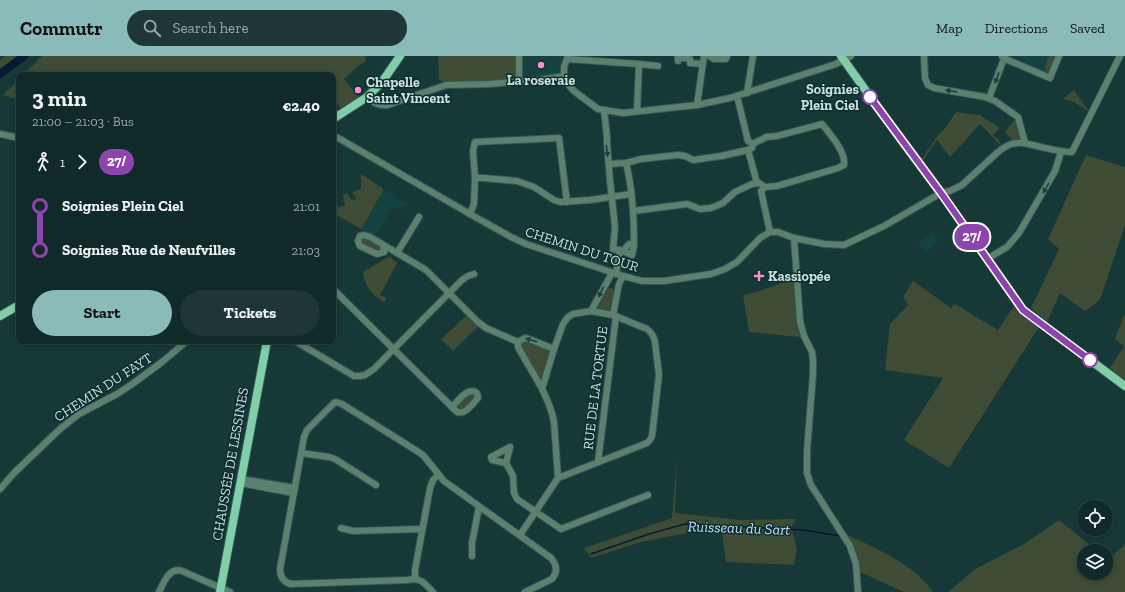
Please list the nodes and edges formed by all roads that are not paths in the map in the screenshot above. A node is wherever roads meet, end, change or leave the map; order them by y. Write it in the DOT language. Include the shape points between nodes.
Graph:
graph roads {
  1 [pos="400,56"];
  2 [pos="519,56"];
  3 [pos="704,56"];
  4 [pos="709,56"];
  5 [pos="727,56"];
  6 [pos="753,56"];
  7 [pos="924,56"];
  8 [pos="1059,56"];
  9 [pos="1120,56"];
  10 [pos="845,57"];
  11 [pos="1004,57"];
  12 [pos="567,58"];
  13 [pos="678,61"];
  14 [pos="639,64"];
  15 [pos="702,64"];
  16 [pos="658,66"];
  17 [pos="564,76"];
  18 [pos="519,82"];
  19 [pos="747,93"];
  20 [pos="737,96"];
  21 [pos="367,97"];
  22 [pos="989,98"];
  23 [pos="697,105"];
  24 [pos="604,110"];
  25 [pos="637,111"];
  26 [pos="336,117"];
  27 [pos="0,134"];
  28 [pos="16,137"];
  29 [pos="336,137"];
  30 [pos="1025,143"];
  31 [pos="751,147"];
  32 [pos="1060,152"];
  33 [pos="626,163"];
  34 [pos="609,164"];
  35 [pos="475,178"];
  36 [pos="757,183"];
  37 [pos="764,187"];
  38 [pos="941,193"];
  39 [pos="631,194"];
  40 [pos="612,196"];
  41 [pos="567,202"];
  42 [pos="633,211"];
  43 [pos="470,214"];
  44 [pos="419,217"];
  45 [pos="770,232"];
  46 [pos="794,238"];
  47 [pos="384,245"];
  48 [pos="634,245"];
  49 [pos="621,251"];
  50 [pos="397,253"];
  51 [pos="987,259"];
  52 [pos="474,274"];
  53 [pos="614,274"];
  54 [pos="623,276"];
  55 [pos="336,292"];
  56 [pos="449,293"];
  57 [pos="16,307"];
  58 [pos="591,311"];
  59 [pos="0,316"];
  60 [pos="614,316"];
  61 [pos="518,342"];
  62 [pos="183,344"];
  63 [pos="266,344"];
  64 [pos="299,344"];
  65 [pos="394,349"];
  66 [pos="554,349"];
  67 [pos="1125,386"];
  68 [pos="542,389"];
  69 [pos="452,407"];
  70 [pos="301,453"];
  71 [pos="598,462"];
  72 [pos="506,464"];
  73 [pos="438,475"];
  74 [pos="558,478"];
  75 [pos="240,481"];
  76 [pos="376,485"];
  77 [pos="0,489"];
  78 [pos="294,491"];
  79 [pos="648,495"];
  80 [pos="479,507"];
  81 [pos="536,512"];
  82 [pos="341,528"];
  83 [pos="422,529"];
  84 [pos="520,535"];
  85 [pos="472,556"];
  86 [pos="415,578"];
  87 [pos="220,590"];
  88 [pos="159,592"];
  89 [pos="230,592"];
  90 [pos="433,592"];
  91 [pos="525,592"];
  92 [pos="858,592"];
  1 -- 21 [label="main road" via="382,82"];
  2 -- 18 [label="street"];
  3 -- 15 [label="street"];
  4 -- 5 [label="street" via="714,59 726,59"];
  6 -- 19 [label="street"];
  22 -- 7 [label="street, one-way" via="930,87 925,78"];
  8 -- 11 [label="street" via="1050,78"];
  9 -- 32 [label="street" via="1072,152"];
  10 -- 19 [label="street"];
  10 -- 38 [label="main road" via="884,116"];
  11 -- 22 [label="street, one-way"];
  12 -- 14 [label="street"];
  12 -- 17 [label="street"];
  13 -- 15 [label="street" via="678,57 690,58 690,63"];
  14 -- 16 [label="street"];
  14 -- 25 [label="street"];
  15 -- 23 [label="street"];
  17 -- 18 [label="street"];
  17 -- 24 [label="street" via="574,91 598,109"];
  18 -- 21 [label="street" via="446,85 381,106"];
  19 -- 20 [label="street"];
  20 -- 23 [label="street"];
  20 -- 31 [label="street"];
  21 -- 26 [label="main road"];
  22 -- 30 [label="street" via="1018,117"];
  23 -- 25 [label="street"];
  24 -- 25 [label="street" via="623,113"];
  24 -- 34 [label="street, one-way"];
  27 -- 28 [label="street"];
  29 -- 43 [label="street, CHEMIN DU TOUR"];
  30 -- 32 [label="street"];
  30 -- 38 [label="street" via="1004,147 962,185"];
  31 -- 33 [label="street" via="721,156 693,160 678,155"];
  31 -- 36 [label="street"];
  31 -- 37 [label="street" via="772,135 777,136 822,124 845,159 844,165 838,168 777,186"];
  32 -- 51 [label="street, one-way" via="1055,171 1019,233 1007,247"];
  33 -- 34 [label="street"];
  33 -- 39 [label="street"];
  34 -- 40 [label="street"];
  35 -- 41 [label="street" via="517,181 534,187 554,200"];
  35 -- 41 [label="street" via="475,142 559,138"];
  35 -- 43 [label="street" via="474,204"];
  36 -- 37 [label="street"];
  36 -- 42 [label="street" via="735,192 723,203 710,208 700,209 687,204"];
  37 -- 45 [label="street" via="760,191"];
  38 -- 46 [label="street" via="884,226 844,244 824,244"];
  38 -- 51 [label="main road"];
  39 -- 40 [label="street"];
  39 -- 42 [label="street"];
  40 -- 41 [label="street"];
  40 -- 49 [label="street" via="615,227 613,249"];
  42 -- 48 [label="street"];
  43 -- 53 [label="street, CHEMIN DU TOUR" via="526,244"];
  44 -- 50 [label="street"];
  45 -- 46 [label="street"];
  45 -- 54 [label="street, CHEMIN DU TOUR" via="760,238 737,262 711,274 653,282"];
  46 -- 92 [label="street" via="800,321 813,360 807,473 811,485 850,546 856,564"];
  47 -- 50 [label="street"];
  48 -- 49 [label="street" via="629,244"];
  48 -- 49 [label="street" via="632,255"];
  49 -- 53 [label="street"];
  50 -- 56 [label="street" via="426,270"];
  51 -- 67 [label="main road" via="1023,310"];
  52 -- 56 [label="street" via="462,280"];
  53 -- 54 [label="street, CHEMIN DU TOUR"];
  53 -- 58 [label="street, one-way"];
  54 -- 60 [label="street, RUE DE LA TORTUE" via="619,284"];
  55 -- 65 [label="street"];
  56 -- 61 [label="street" via="486,328"];
  56 -- 65 [label="street"];
  57 -- 59 [label="main road"];
  58 -- 60 [label="street"];
  58 -- 66 [label="street" via="568,317"];
  60 -- 71 [label="street, RUE DE LA TORTUE"];
  60 -- 71 [label="street" via="648,330 654,337 660,375 650,440"];
  66 -- 61 [label="street, one-way" via="525,338"];
  61 -- 68 [label="street" via="518,347"];
  62 -- 77 [label="street, CHEMIN DU FAYT" via="131,385 79,414 60,429"];
  63 -- 75 [label="main road, CHAUSSÉE DE LESSINES"];
  64 -- 65 [label="street" via="349,373 360,376 370,372"];
  65 -- 69 [label="street"];
  66 -- 68 [label="street"];
  68 -- 74 [label="street" via="554,422"];
  70 -- 73 [label="street" via="307,430 336,402 423,455"];
  70 -- 76 [label="street" via="335,459"];
  70 -- 78 [label="street"];
  71 -- 74 [label="street"];
  72 -- 81 [label="street" via="513,476 515,496"];
  73 -- 80 [label="street"];
  73 -- 83 [label="street" via="430,488"];
  74 -- 81 [label="street"];
  75 -- 78 [label="street"];
  75 -- 87 [label="main road, CHAUSSÉE DE LESSINES"];
  78 -- 86 [label="street" via="280,574 283,581 291,584"];
  79 -- 81 [label="street" via="561,529"];
  80 -- 84 [label="street"];
  80 -- 85 [label="street"];
  81 -- 84 [label="street"];
  82 -- 83 [label="street" via="353,531"];
  83 -- 86 [label="street"];
  84 -- 91 [label="street" via="551,558 556,566 552,578"];
  86 -- 90 [label="street"];
  87 -- 88 [label="street" via="182,571 173,570"];
  87 -- 89 [label="street"];
}
